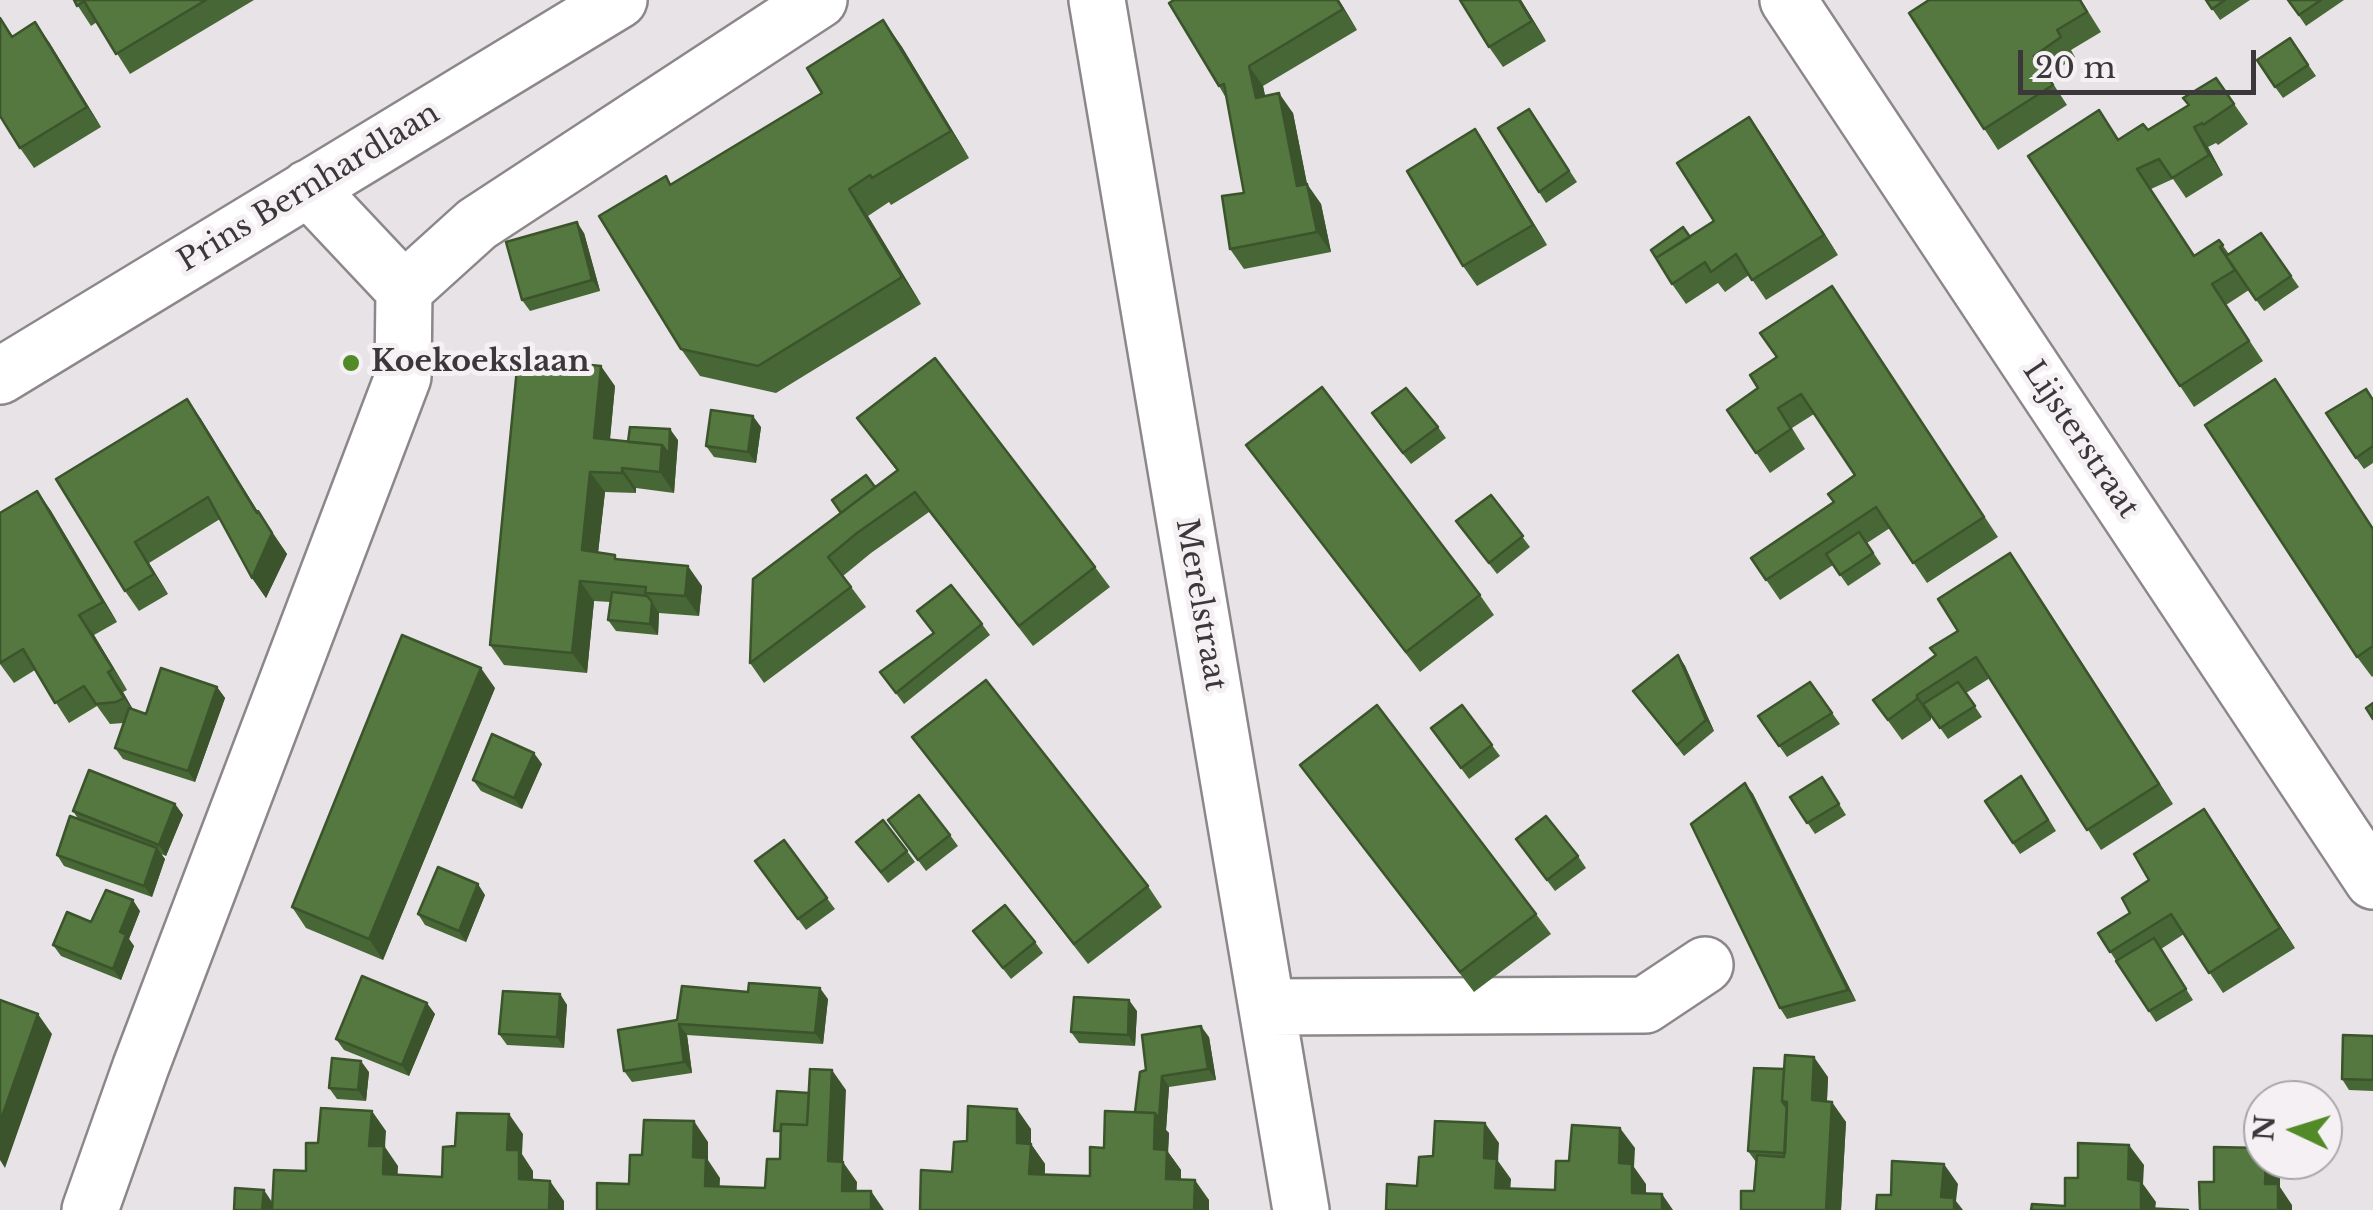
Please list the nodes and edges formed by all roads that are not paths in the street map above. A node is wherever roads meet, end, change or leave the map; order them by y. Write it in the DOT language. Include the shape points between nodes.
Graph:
graph roads {
  1 [pos="619,0"];
  2 [pos="819,0"];
  3 [pos="1097,0"];
  4 [pos="1788,0"];
  5 [pos="308,188"];
  6 [pos="404,290"];
  7 [pos="0,376"];
  8 [pos="2373,881"];
  9 [pos="1705,965"];
  10 [pos="1269,1007"];
  11 [pos="90,1210"];
  12 [pos="1302,1210"];
  1 -- 5 [label="street, Prins Bernhardlaan"];
  2 -- 6 [label="street" via="477,224"];
  3 -- 10 [label="street, Merelstraat"];
  4 -- 8 [label="street, Lijsterstraat"];
  5 -- 6 [label="street"];
  5 -- 7 [label="street, Prins Bernhardlaan"];
  6 -- 11 [label="street" via="403,378"];
  9 -- 10 [label="street" via="1644,1005"];
  10 -- 12 [label="street, Merelstraat"];
}
